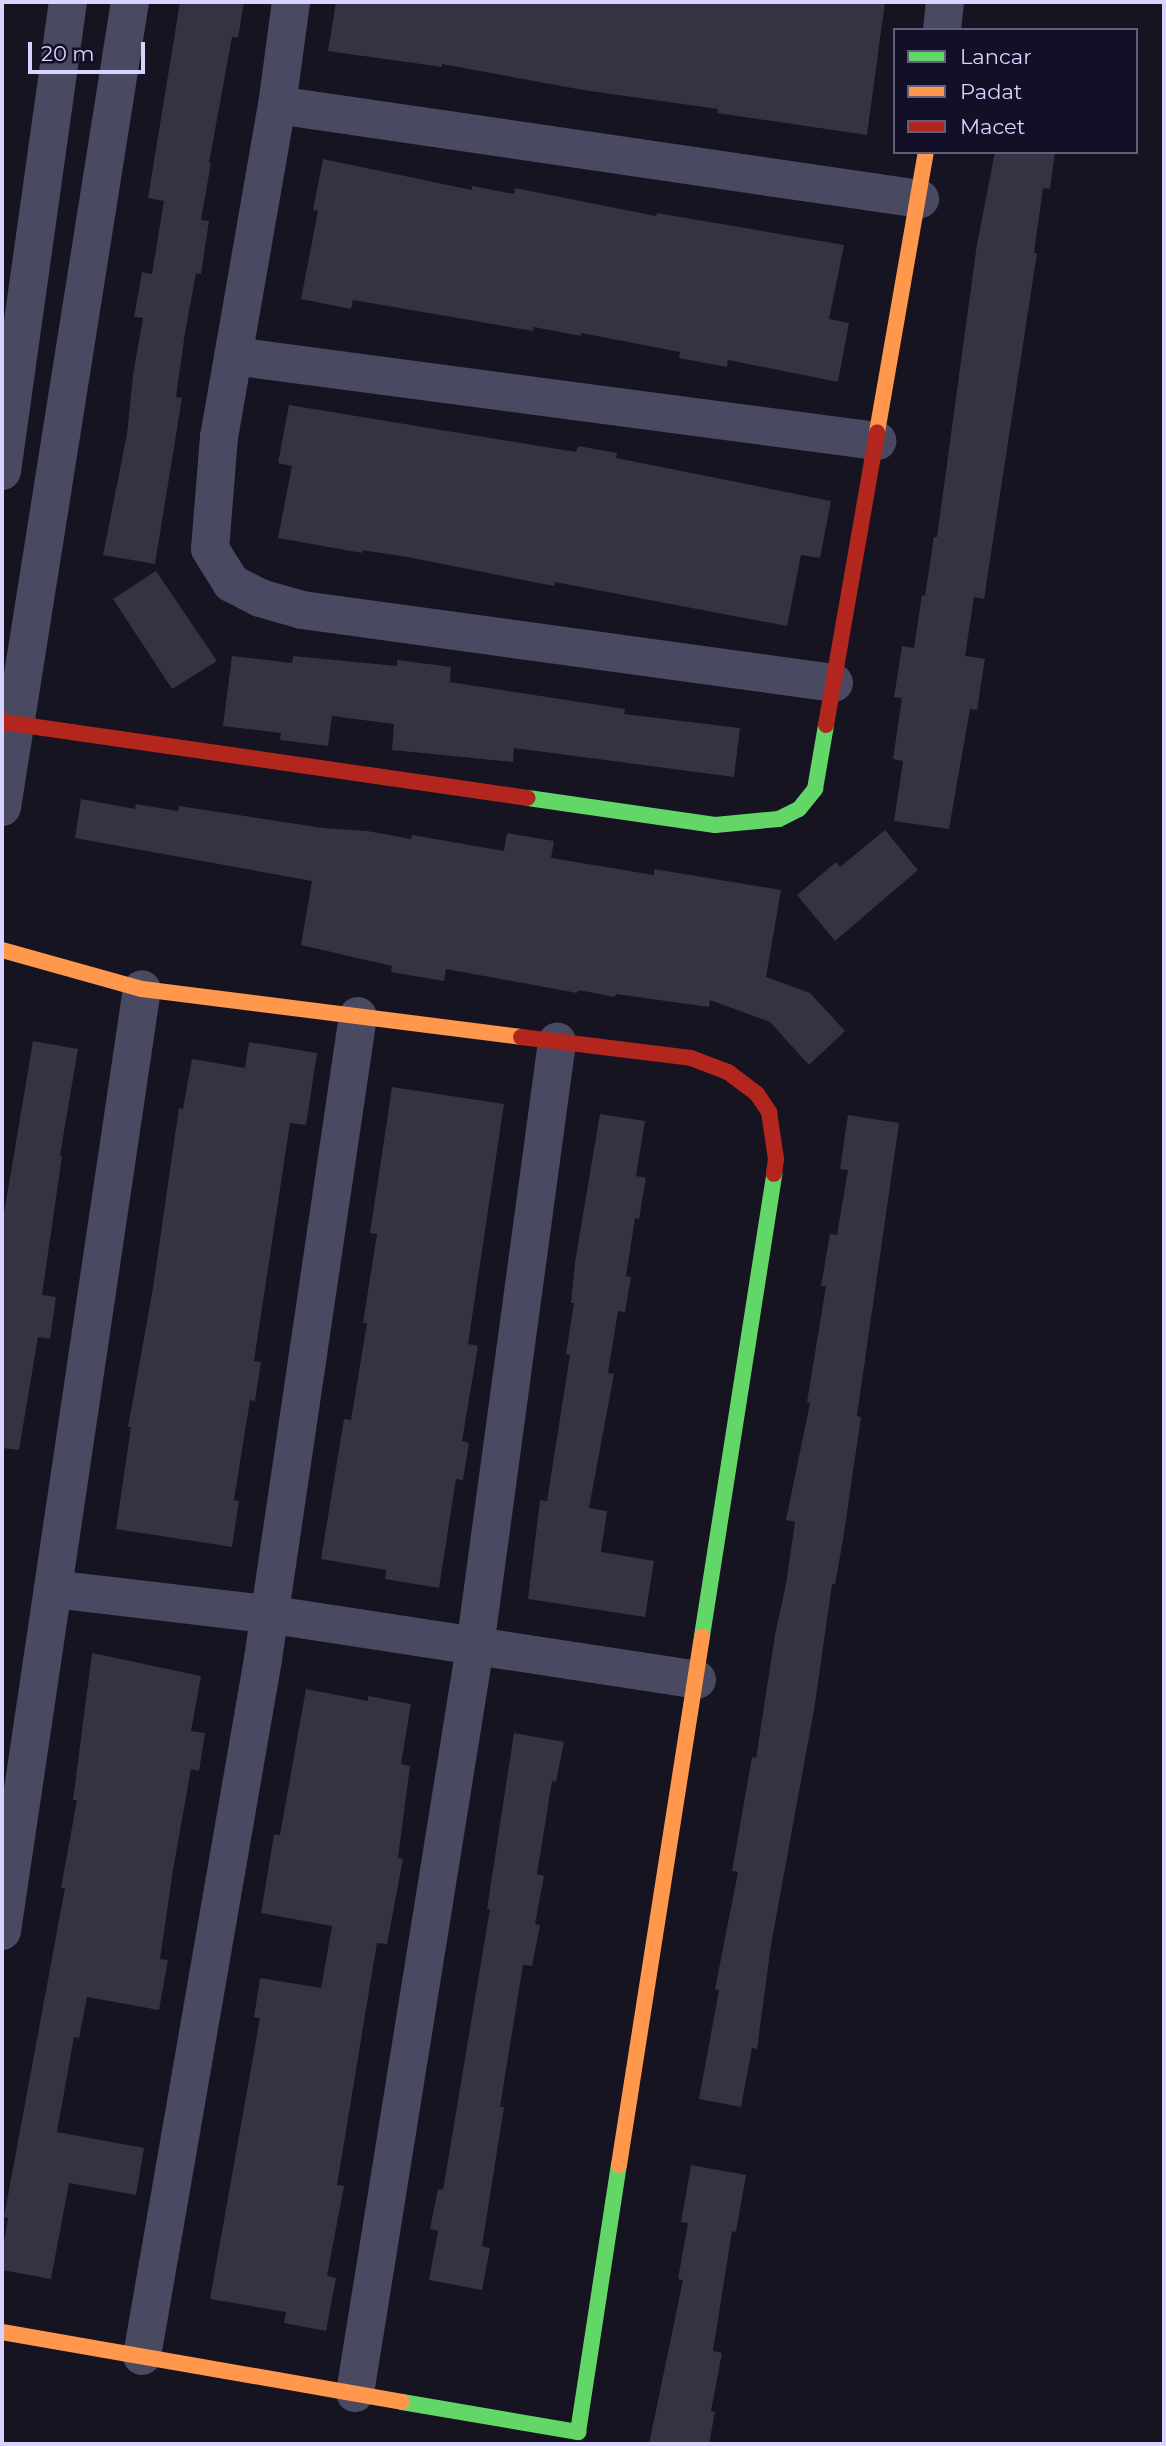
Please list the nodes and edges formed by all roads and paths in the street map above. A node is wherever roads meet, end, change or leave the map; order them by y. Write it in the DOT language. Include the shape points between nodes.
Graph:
graph roads {
  1 [pos="68,2"];
  2 [pos="130,2"];
  3 [pos="291,2"];
  4 [pos="945,2"];
  5 [pos="942,28"];
  6 [pos="277,105"];
  7 [pos="926,154"];
  8 [pos="920,198"];
  9 [pos="233,356"];
  10 [pos="877,441"];
  11 [pos="2,471"];
  12 [pos="834,683"];
  13 [pos="8,722"];
  14 [pos="2,807"];
  15 [pos="2,950"];
  16 [pos="142,989"];
  17 [pos="358,1016"];
  18 [pos="556,1042"];
  19 [pos="53,1588"];
  20 [pos="267,1614"];
  21 [pos="475,1647"];
  22 [pos="697,1680"];
  23 [pos="2,1931"];
  24 [pos="2,2332"];
  25 [pos="142,2356"];
  26 [pos="355,2393"];
  1 -- 11 [label="street"];
  2 -- 13 [label="street"];
  3 -- 6 [label="street"];
  4 -- 5 [label="street"];
  6 -- 8 [label="street"];
  6 -- 9 [label="street"];
  7 -- 8 [label="street"];
  8 -- 10 [label="street"];
  9 -- 10 [label="street"];
  9 -- 12 [label="street" via="219,437 210,549 231,583 260,598 302,610"];
  10 -- 12 [label="street"];
  12 -- 13 [label="street" via="815,789 799,809 779,819 715,825"];
  13 -- 14 [label="street"];
  15 -- 16 [label="street"];
  16 -- 17 [label="street"];
  16 -- 19 [label="street"];
  17 -- 18 [label="street"];
  17 -- 20 [label="street"];
  18 -- 21 [label="street"];
  18 -- 22 [label="street" via="691,1058 728,1072 757,1094 769,1112 776,1159"];
  19 -- 20 [label="street"];
  19 -- 23 [label="street"];
  20 -- 21 [label="street"];
  20 -- 25 [label="street" via="263,1659"];
  21 -- 22 [label="street"];
  21 -- 26 [label="street"];
  22 -- 26 [label="street" via="578,2432"];
  24 -- 25 [label="street"];
  25 -- 26 [label="street"];
}
